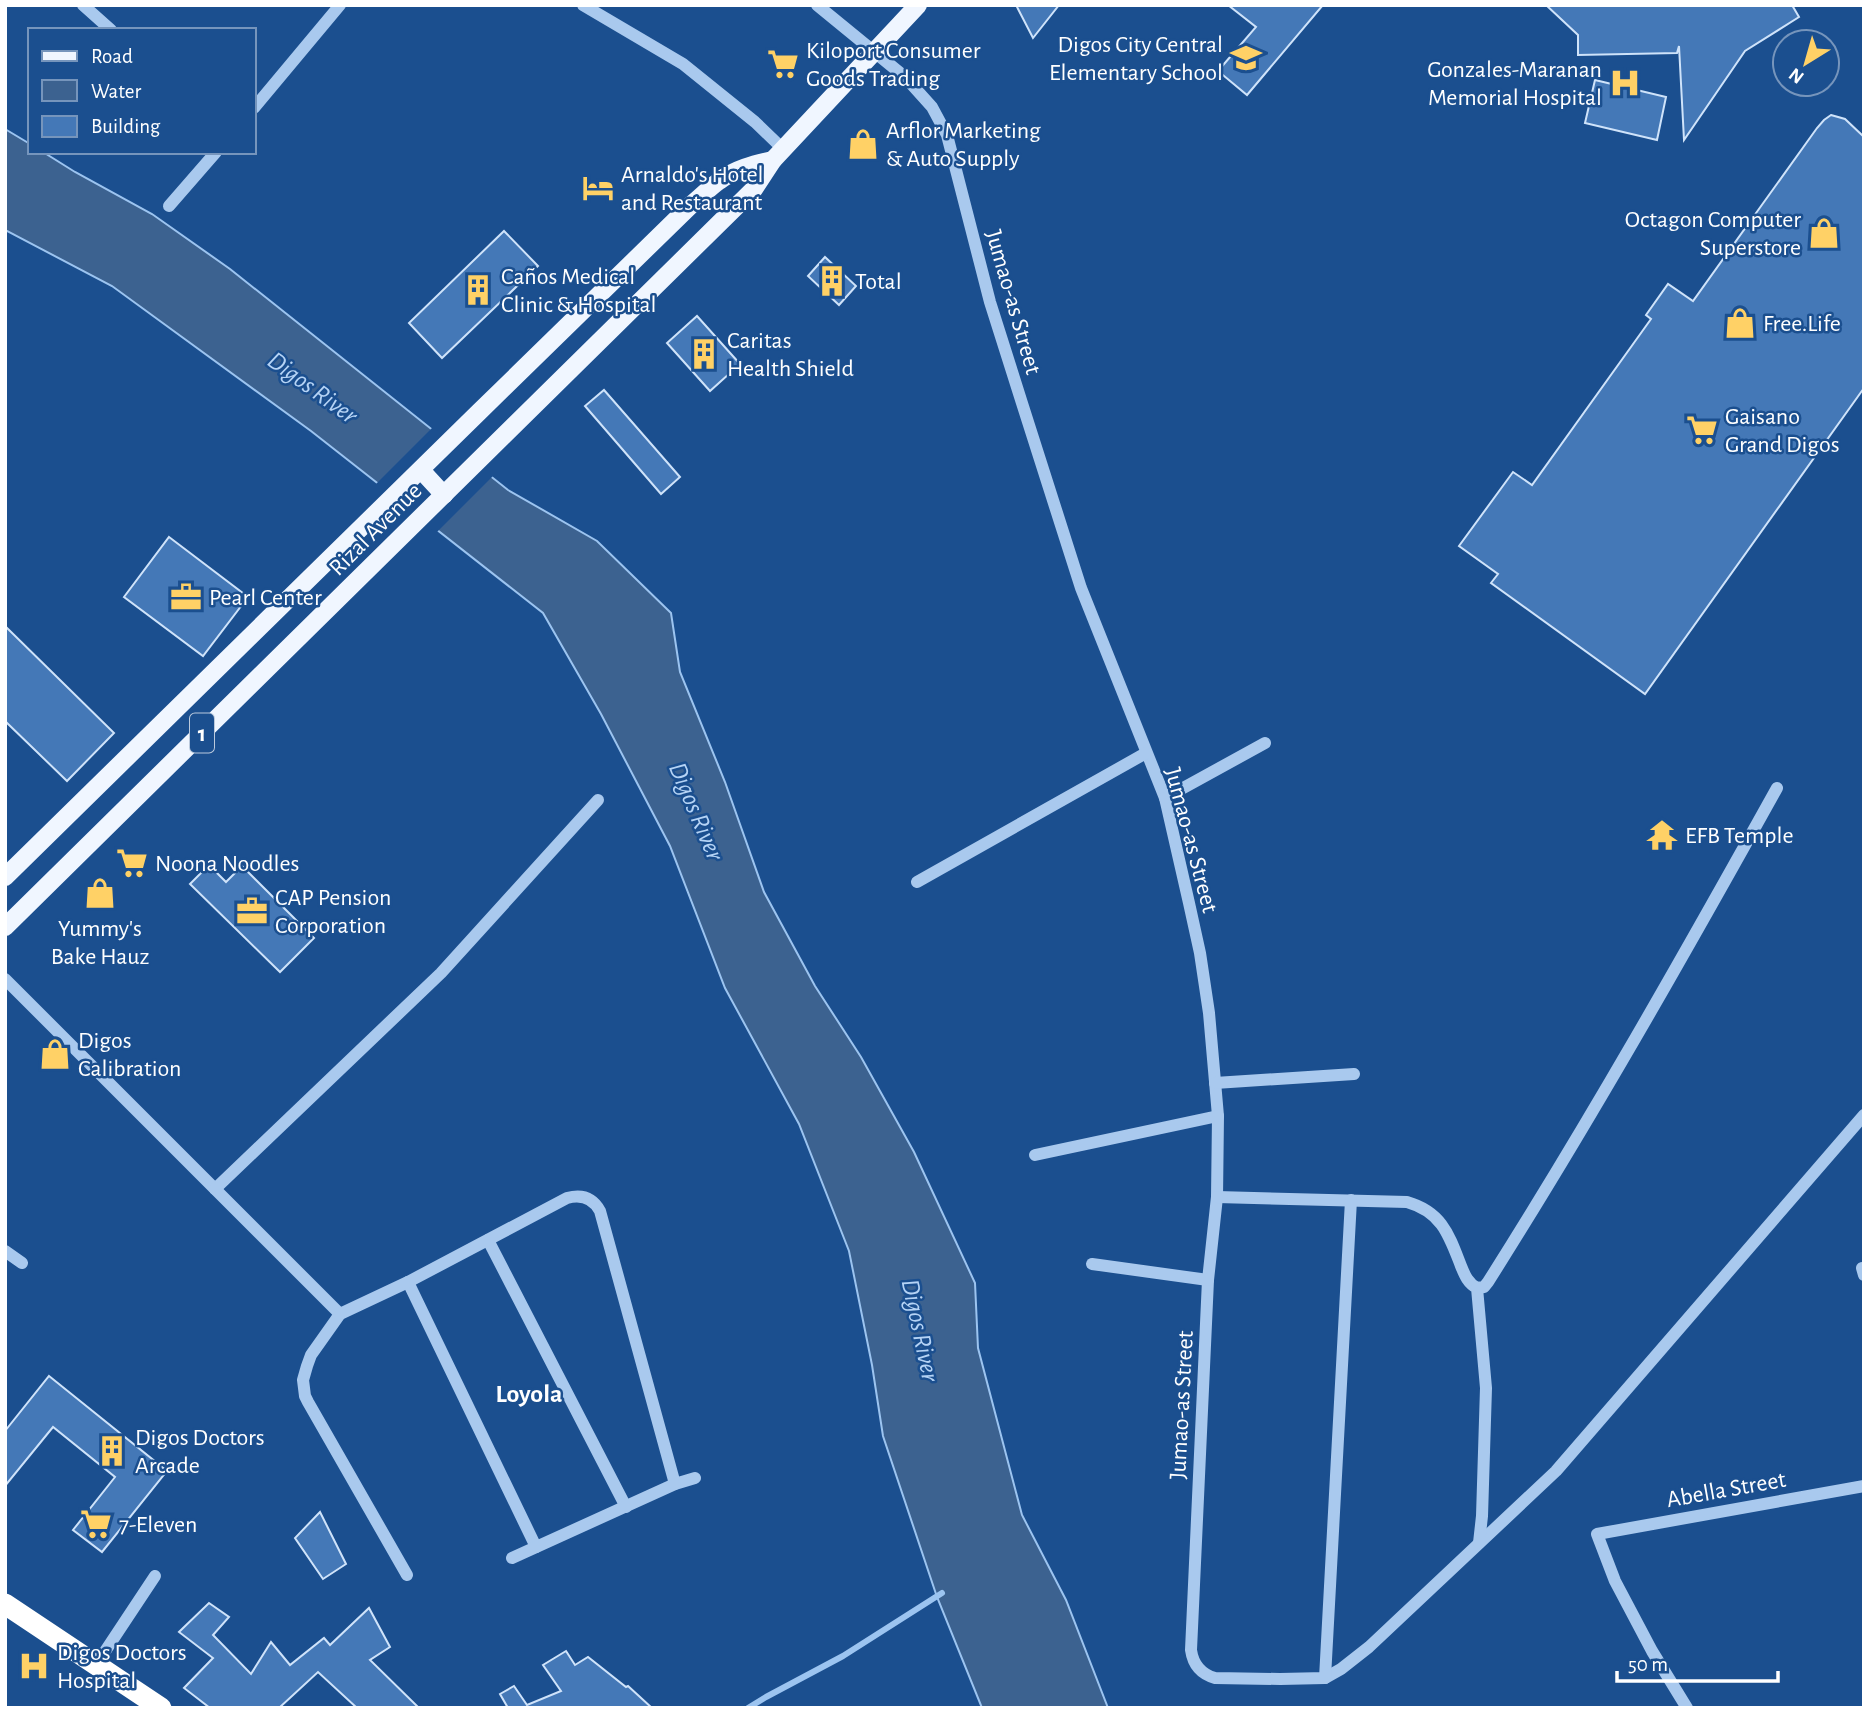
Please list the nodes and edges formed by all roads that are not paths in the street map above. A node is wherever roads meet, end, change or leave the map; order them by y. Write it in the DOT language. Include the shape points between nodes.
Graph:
graph roads {
  1 [pos="83,5"];
  2 [pos="340,5"];
  3 [pos="583,5"];
  4 [pos="817,5"];
  5 [pos="918,5"];
  6 [pos="109,28"];
  7 [pos="874,52"];
  8 [pos="256,106"];
  9 [pos="214,154"];
  10 [pos="778,154"];
  11 [pos="169,206"];
  12 [pos="421,470"];
  13 [pos="444,495"];
  14 [pos="1265,743"];
  15 [pos="1146,753"];
  16 [pos="1777,788"];
  17 [pos="1165,798"];
  18 [pos="597,800"];
  19 [pos="5,877"];
  20 [pos="917,882"];
  21 [pos="5,927"];
  22 [pos="5,979"];
  23 [pos="1354,1074"];
  24 [pos="1215,1083"];
  25 [pos="1864,1115"];
  26 [pos="1218,1116"];
  27 [pos="1035,1155"];
  28 [pos="215,1189"];
  29 [pos="1217,1197"];
  30 [pos="1351,1200"];
  31 [pos="488,1240"];
  32 [pos="5,1251"];
  33 [pos="22,1263"];
  34 [pos="1092,1264"];
  35 [pos="1208,1280"];
  36 [pos="408,1282"];
  37 [pos="1477,1288"];
  38 [pos="340,1314"];
  39 [pos="695,1478"];
  40 [pos="675,1484"];
  41 [pos="1864,1486"];
  42 [pos="626,1507"];
  43 [pos="1479,1543"];
  44 [pos="536,1546"];
  45 [pos="512,1558"];
  46 [pos="407,1575"];
  47 [pos="155,1576"];
  48 [pos="5,1604"];
  49 [pos="96,1665"];
  50 [pos="1325,1678"];
  51 [pos="160,1708"];
  52 [pos="1687,1708"];
  1 -- 6 [label="street"];
  2 -- 8 [label="street"];
  3 -- 10 [label="street" via="683,64 755,122"];
  4 -- 7 [label="street, Jumao-as Street"];
  5 -- 7 [label="main road, Rizal Avenue / 1"];
  7 -- 10 [label="main road, Rizal Avenue / 1"];
  7 -- 15 [label="street, Jumao-as Street" via="918,90 947,135 990,302 1059,520"];
  9 -- 11 [label="street"];
  10 -- 12 [label="main road, Rizal Avenue / 1" via="720,180 692,204"];
  10 -- 13 [label="main road, Rizal Avenue / 1" via="754,189"];
  12 -- 13 [label="main road"];
  12 -- 19 [label="main road, Rizal Avenue / 1"];
  13 -- 21 [label="main road, Rizal Avenue / 1"];
  14 -- 17 [label="street"];
  15 -- 17 [label="street, Jumao-as Street"];
  15 -- 20 [label="street"];
  16 -- 37 [label="street" via="1547,1189 1488,1282"];
  17 -- 24 [label="street, Jumao-as Street" via="1200,953"];
  18 -- 28 [label="street" via="441,974"];
  22 -- 28 [label="street"];
  23 -- 24 [label="street"];
  24 -- 26 [label="street, Jumao-as Street"];
  25 -- 43 [label="street" via="1556,1471"];
  26 -- 27 [label="street"];
  26 -- 29 [label="street, Jumao-as Street"];
  28 -- 38 [label="street"];
  29 -- 30 [label="street"];
  29 -- 35 [label="street, Jumao-as Street"];
  30 -- 37 [label="street" via="1407,1202 1425,1208 1442,1224 1466,1279"];
  30 -- 50 [label="street"];
  31 -- 36 [label="street"];
  31 -- 40 [label="street" via="567,1198 586,1198 598,1206"];
  31 -- 42 [label="street"];
  32 -- 33 [label="street"];
  34 -- 35 [label="street"];
  35 -- 50 [label="street, Jumao-as Street" via="1191,1655 1200,1670 1214,1678"];
  36 -- 38 [label="street"];
  36 -- 44 [label="street"];
  37 -- 43 [label="street" via="1486,1388"];
  38 -- 46 [label="street" via="311,1355 303,1380 305,1396"];
  39 -- 40 [label="street"];
  40 -- 42 [label="street"];
  41 -- 52 [label="street, Abella Street" via="1597,1534 1615,1581"];
  42 -- 44 [label="street"];
  43 -- 50 [label="street" via="1369,1647"];
  44 -- 45 [label="street"];
  47 -- 49 [label="street"];
  48 -- 49 [label="highway"];
  49 -- 51 [label="highway"];
}
